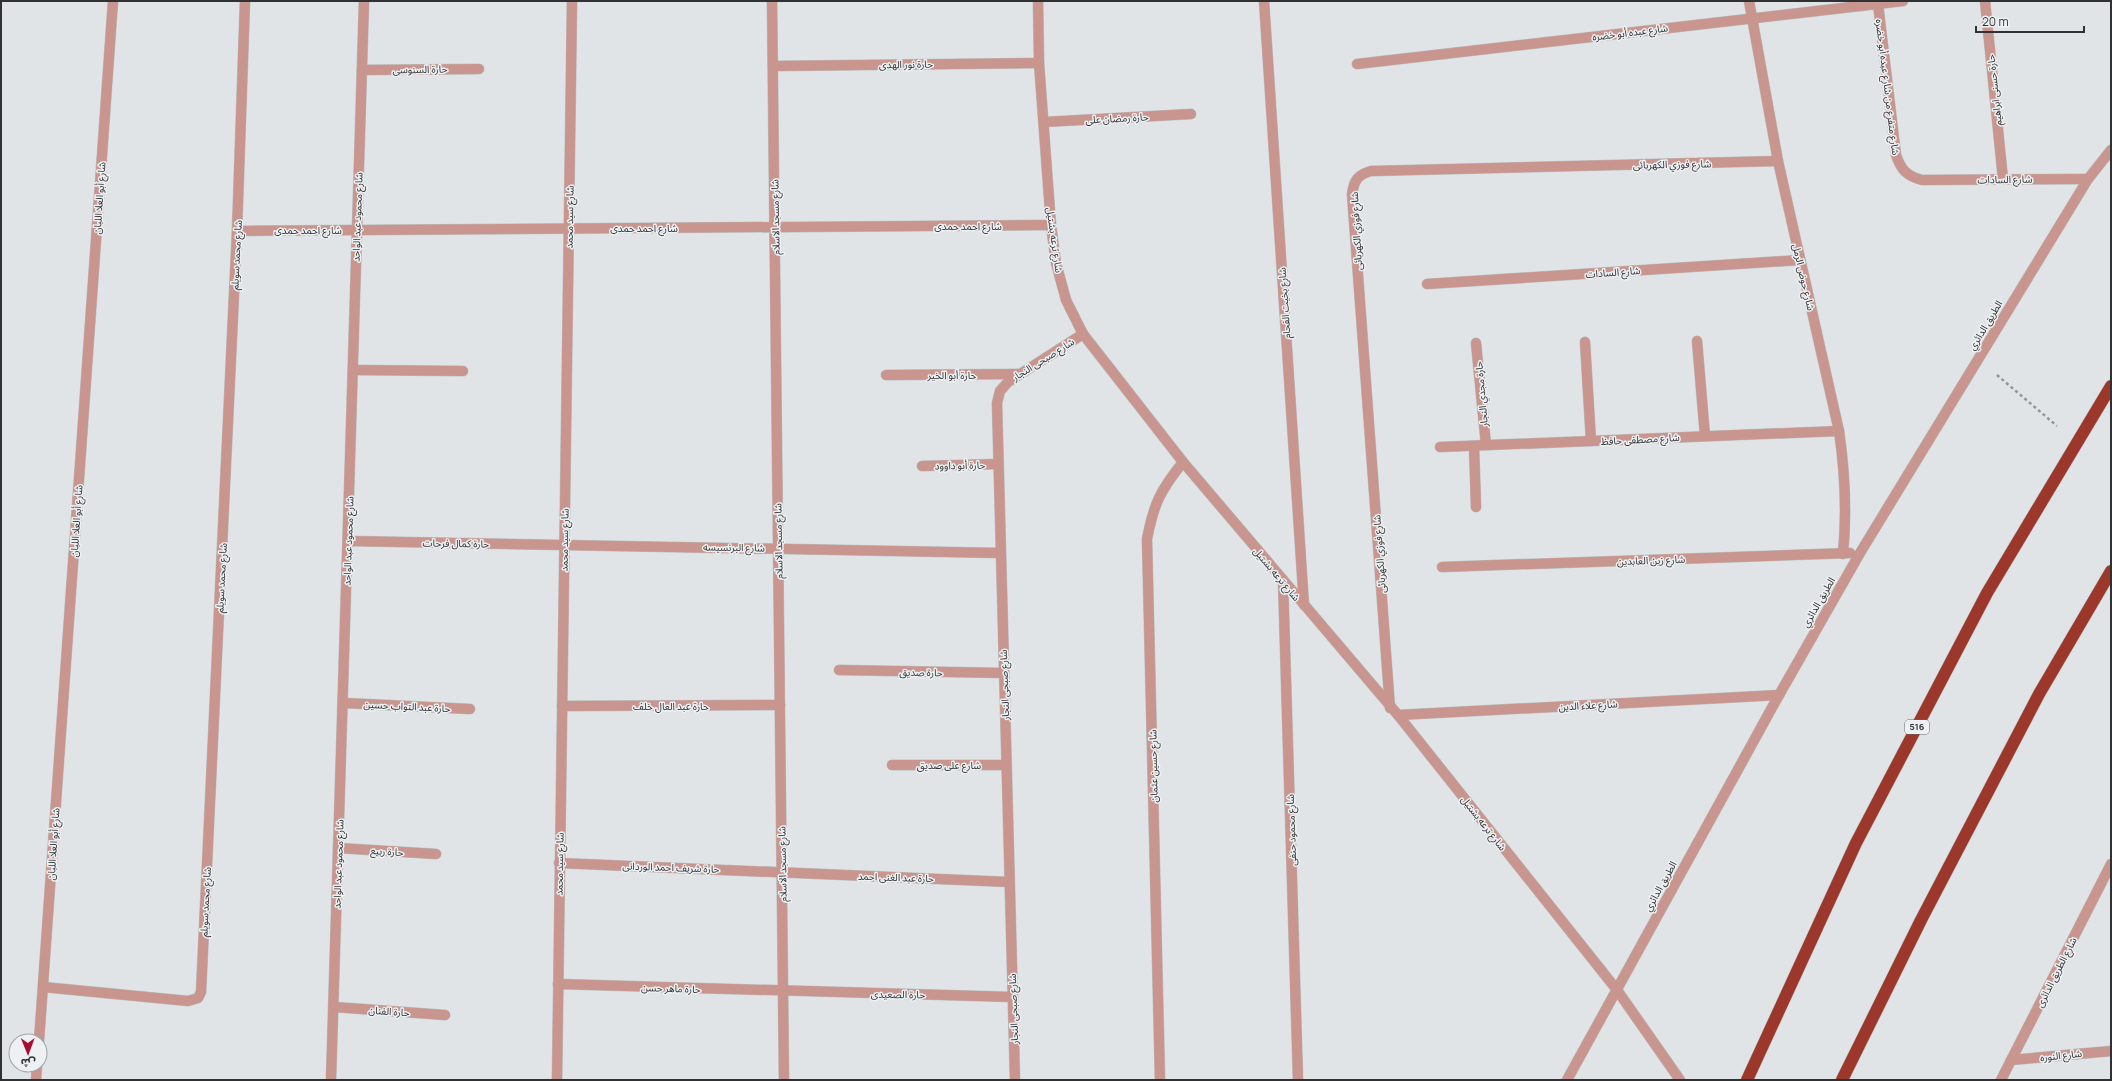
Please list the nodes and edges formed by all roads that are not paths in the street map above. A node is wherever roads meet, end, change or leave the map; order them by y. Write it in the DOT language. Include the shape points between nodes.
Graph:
graph roads {
  1 [pos="113,1"];
  2 [pos="245,1"];
  3 [pos="364,1"];
  4 [pos="572,1"];
  5 [pos="772,1"];
  6 [pos="1038,1"];
  7 [pos="1264,1"];
  8 [pos="1749,1"];
  9 [pos="1903,1"];
  10 [pos="1985,1"];
  11 [pos="1878,4"];
  12 [pos="1752,18"];
  13 [pos="1039,63"];
  14 [pos="1357,64"];
  15 [pos="773,66"];
  16 [pos="480,69"];
  17 [pos="362,70"];
  18 [pos="1191,114"];
  19 [pos="1044,122"];
  20 [pos="2111,150"];
  21 [pos="1778,161"];
  22 [pos="2088,178"];
  23 [pos="2003,179"];
  24 [pos="1922,180"];
  25 [pos="1051,225"];
  26 [pos="775,227"];
  27 [pos="569,228"];
  28 [pos="356,230"];
  29 [pos="237,231"];
  30 [pos="1800,260"];
  31 [pos="1427,284"];
  32 [pos="1083,334"];
  33 [pos="1697,341"];
  34 [pos="1585,342"];
  35 [pos="1476,343"];
  36 [pos="353,370"];
  37 [pos="463,371"];
  38 [pos="1018,374"];
  39 [pos="886,375"];
  40 [pos="2111,386"];
  41 [pos="1839,431"];
  42 [pos="1704,436"];
  43 [pos="1591,441"];
  44 [pos="1486,445"];
  45 [pos="1474,446"];
  46 [pos="1440,447"];
  47 [pos="1183,462"];
  48 [pos="998,464"];
  49 [pos="922,466"];
  50 [pos="1476,507"];
  51 [pos="348,541"];
  52 [pos="564,544"];
  53 [pos="778,548"];
  54 [pos="1000,553"];
  55 [pos="1860,553"];
  56 [pos="1843,554"];
  57 [pos="1442,567"];
  58 [pos="2111,571"];
  59 [pos="1283,580"];
  60 [pos="1304,604"];
  61 [pos="839,670"];
  62 [pos="1004,673"];
  63 [pos="1779,695"];
  64 [pos="344,703"];
  65 [pos="562,706"];
  66 [pos="780,706"];
  67 [pos="470,708"];
  68 [pos="1394,711"];
  69 [pos="892,765"];
  70 [pos="1006,765"];
  71 [pos="338,848"];
  72 [pos="436,854"];
  73 [pos="559,863"];
  74 [pos="2111,864"];
  75 [pos="782,872"];
  76 [pos="1009,882"];
  77 [pos="558,984"];
  78 [pos="43,987"];
  79 [pos="1617,990"];
  80 [pos="784,992"];
  81 [pos="1013,997"];
  82 [pos="334,1007"];
  83 [pos="445,1015"];
  84 [pos="40,1033"];
  85 [pos="2111,1051"];
  86 [pos="2011,1060"];
  87 [pos="331,1080"];
  88 [pos="557,1080"];
  89 [pos="784,1080"];
  90 [pos="1015,1080"];
  91 [pos="1160,1080"];
  92 [pos="1298,1080"];
  93 [pos="1567,1080"];
  94 [pos="1680,1080"];
  95 [pos="1747,1080"];
  96 [pos="1842,1080"];
  97 [pos="2001,1080"];
  1 -- 78 [label="street, شارع أبو العلا اللبان"];
  2 -- 29 [label="street, شارع محمد سويلم"];
  3 -- 17 [label="street, شارع محمود عبد الواحد"];
  4 -- 27 [label="street, شارع سيد محمد"];
  5 -- 15 [label="street, شارع مسجد الاسلام"];
  6 -- 13 [label="street, شارع ترعه بشتيل"];
  7 -- 60 [label="street, شارع بخيت الفحام"];
  8 -- 12 [label="street, شارع حوض الرمل"];
  9 -- 11 [label="street, شارع عبده أبو خضره"];
  10 -- 23 [label="street, حارة حسنى ابراهيم"];
  11 -- 12 [label="street, شارع عبده أبو خضره"];
  11 -- 24 [label="street, شارع متفرع من شارع عبده أبو خضره" via="1896,156 1900,168 1910,177"];
  12 -- 14 [label="street, شارع عبده أبو خضره"];
  12 -- 21 [label="street, شارع حوض الرمل"];
  13 -- 15 [label="street, حارة نور الهدى"];
  13 -- 19 [label="street, شارع ترعه بشتيل"];
  15 -- 26 [label="street, شارع مسجد الاسلام"];
  16 -- 17 [label="street, حارة السنوسى"];
  17 -- 28 [label="street, شارع محمود عبد الواحد"];
  18 -- 19 [label="street, حارة رمضان على"];
  19 -- 25 [label="street, شارع ترعه بشتيل"];
  20 -- 22 [label="street, الطريق الدائري"];
  21 -- 30 [label="street, شارع حوض الرمل"];
  21 -- 68 [label="street, شارع فوزي الكهربائى" via="1371,171 1361,174 1354,182 1352,194"];
  22 -- 23 [label="street, شارع السادات"];
  22 -- 55 [label="street, الطريق الدائري"];
  23 -- 24 [label="street, شارع السادات"];
  25 -- 26 [label="street, شارع احمد حمدى"];
  25 -- 32 [label="street, شارع ترعه بشتيل" via="1056,263 1066,300"];
  26 -- 27 [label="street, شارع احمد حمدى"];
  26 -- 53 [label="street, شارع مسجد الاسلام"];
  27 -- 28 [label="street, شارع احمد حمدى"];
  27 -- 52 [label="street, شارع سيد محمد"];
  28 -- 29 [label="street, شارع احمد حمدى"];
  28 -- 36 [label="street, شارع محمود عبد الواحد"];
  29 -- 78 [label="street, شارع محمد سويلم" via="201,992 198,998 188,1001"];
  30 -- 31 [label="street, شارع السادات"];
  30 -- 41 [label="street, شارع حوض الرمل"];
  32 -- 38 [label="street, شارع صبحى النجار"];
  32 -- 47 [label="street, شارع ترعه بشتيل"];
  33 -- 42 [label="street"];
  34 -- 43 [label="street"];
  35 -- 44 [label="street, حارة مجدي النجار"];
  36 -- 37 [label="street"];
  36 -- 51 [label="street, شارع محمود عبد الواحد"];
  38 -- 39 [label="street, حارة أبو الخير"];
  38 -- 48 [label="street, شارع صبحى النجار" via="1000,391 997,403"];
  40 -- 95 [label="highway, 516" via="1987,593 1859,836"];
  41 -- 42 [label="street, شارع مصطفى حافظ"];
  41 -- 56 [label="street, شارع حوض الرمل" via="1845,470 1846,516"];
  42 -- 43 [label="street, شارع مصطفى حافظ"];
  43 -- 44 [label="street, شارع مصطفى حافظ"];
  44 -- 45 [label="street, شارع مصطفى حافظ"];
  45 -- 46 [label="street, شارع مصطفى حافظ"];
  45 -- 50 [label="street"];
  47 -- 59 [label="street, شارع ترعه بشتيل"];
  47 -- 91 [label="street, شارع حسين عثمان" via="1165,484 1153,510 1147,539"];
  48 -- 49 [label="street, حارة أبو داوود"];
  48 -- 54 [label="street, شارع صبحى النجار"];
  51 -- 52 [label="street, حارة كمال فرحات"];
  51 -- 64 [label="street, شارع محمود عبد الواحد"];
  52 -- 53 [label="street, شارع البرنسيسه"];
  52 -- 65 [label="street, شارع سيد محمد"];
  53 -- 54 [label="street, شارع البرنسيسه"];
  53 -- 66 [label="street, شارع مسجد الاسلام"];
  54 -- 62 [label="street, شارع صبحى النجار"];
  55 -- 56 [label="street, شارع زين العابدين"];
  55 -- 63 [label="street, الطريق الدائري"];
  56 -- 57 [label="street, شارع زين العابدين"];
  58 -- 96 [label="highway" via="2039,694 1921,920"];
  59 -- 60 [label="street, شارع ترعه بشتيل"];
  59 -- 92 [label="street, شارع محمود حنفى"];
  60 -- 68 [label="street, شارع ترعه بشتيل"];
  61 -- 62 [label="street, حارة صديق"];
  62 -- 70 [label="street, شارع صبحى النجار"];
  63 -- 68 [label="street, شارع علاء الدين"];
  63 -- 79 [label="street, الطريق الدائري"];
  64 -- 67 [label="street, حارة عبد التواب حسين"];
  64 -- 71 [label="street, شارع محمود عبد الواحد"];
  65 -- 66 [label="street, حارة عبد العال خلف"];
  65 -- 73 [label="street, شارع سيد محمد"];
  66 -- 75 [label="street, شارع مسجد الاسلام"];
  68 -- 79 [label="street, شارع ترعه بشتيل"];
  69 -- 70 [label="street, شارع على صديق"];
  70 -- 76 [label="street, شارع صبحى النجار"];
  71 -- 72 [label="street, حارة ربيع"];
  71 -- 82 [label="street, شارع محمود عبد الواحد"];
  73 -- 75 [label="street, حارة شريف احمد الوردانى"];
  73 -- 77 [label="street, شارع سيد محمد"];
  74 -- 86 [label="street, شارع الطريق الدائرى"];
  75 -- 76 [label="street, حارة عبد الغنى احمد"];
  75 -- 80 [label="street, شارع مسجد الاسلام"];
  76 -- 81 [label="street, شارع صبحى النجار"];
  77 -- 80 [label="street, حارة ماهر حسن"];
  77 -- 88 [label="street, شارع سيد محمد"];
  78 -- 84 [label="street, شارع أبو العلا اللبان"];
  79 -- 93 [label="street, الطريق الدائري"];
  79 -- 94 [label="street, شارع ترعه بشتيل"];
  80 -- 81 [label="street, حارة الصعيدى"];
  80 -- 89 [label="street, شارع مسجد الاسلام"];
  81 -- 90 [label="street, شارع صبحى النجار"];
  82 -- 83 [label="street, حارة الفنان"];
  82 -- 87 [label="street, شارع محمود عبد الواحد"];
  85 -- 86 [label="street, شارع النوره"];
  86 -- 97 [label="street, شارع الطريق الدائرى"];
}
